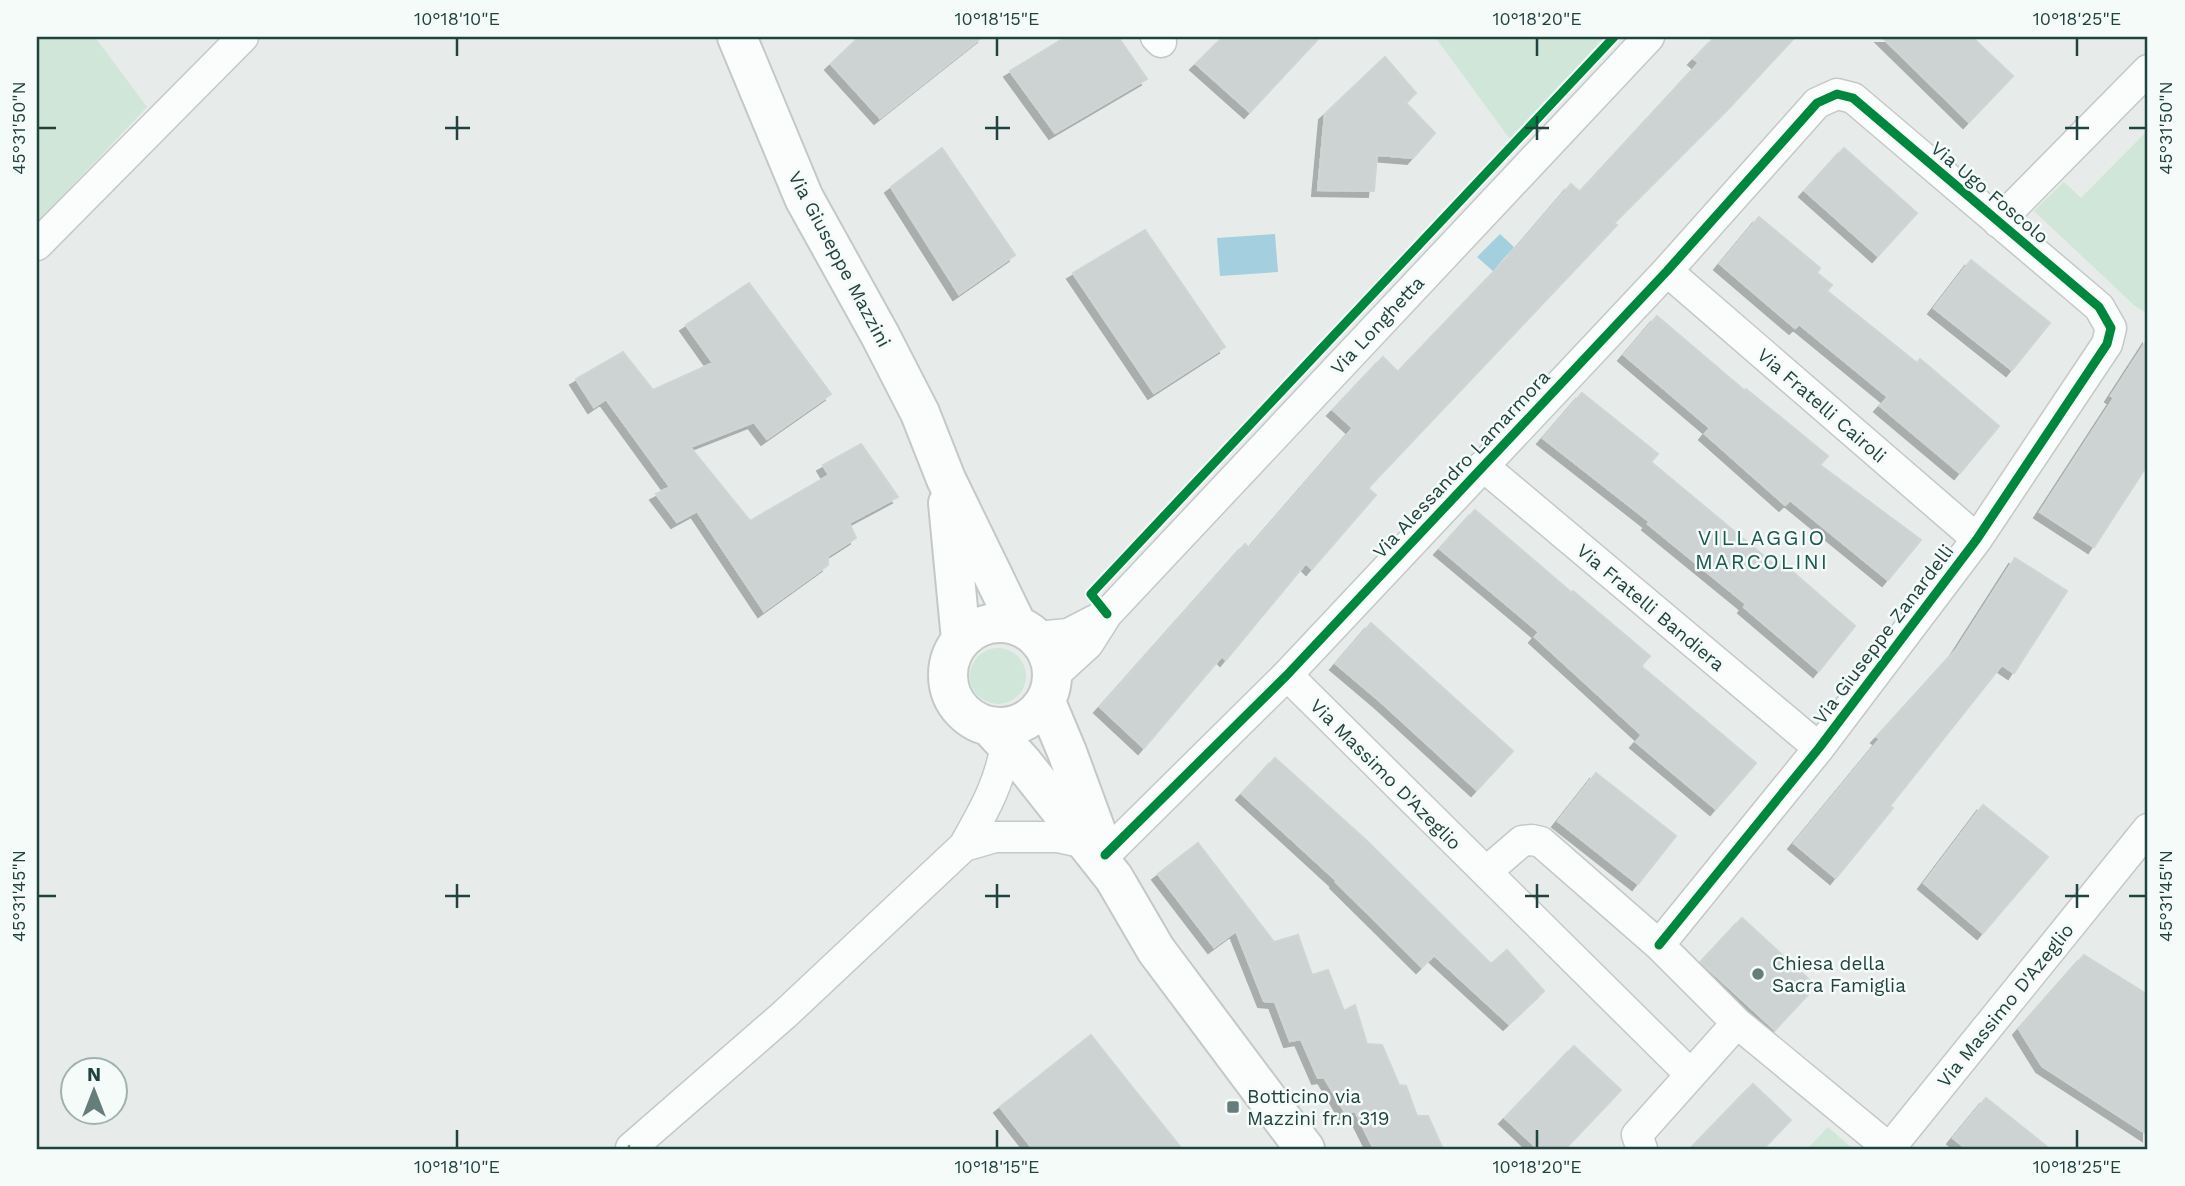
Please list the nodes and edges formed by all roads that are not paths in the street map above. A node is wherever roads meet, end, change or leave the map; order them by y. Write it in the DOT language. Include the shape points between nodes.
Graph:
graph roads {
  1 [pos="243,37"];
  2 [pos="737,37"];
  3 [pos="1649,37"];
  4 [pos="2148,71"];
  5 [pos="1837,94"];
  6 [pos="1998,222"];
  7 [pos="37,245"];
  8 [pos="1667,271"];
  9 [pos="2110,328"];
  10 [pos="1483,466"];
  11 [pos="946,479"];
  12 [pos="1977,539"];
  13 [pos="1107,614"];
  14 [pos="1027,631"];
  15 [pos="961,640"];
  16 [pos="1287,675"];
  17 [pos="1050,689"];
  18 [pos="998,736"];
  19 [pos="1819,748"];
  20 [pos="2148,829"];
  21 [pos="964,846"];
  22 [pos="1102,859"];
  23 [pos="1486,872"];
  24 [pos="1658,945"];
  25 [pos="1737,1023"];
  26 [pos="1690,1074"];
  27 [pos="631,1148"];
  28 [pos="1305,1149"];
  29 [pos="1642,1149"];
  30 [pos="1889,1149"];
  1 -- 7 [label="street"];
  2 -- 11 [label="street, Via Giuseppe Mazzini" via="804,198 920,413"];
  3 -- 13 [label="street, Via Longhetta"];
  4 -- 6 [label="street, Via Ugo Foscolo"];
  5 -- 6 [label="street, Via Ugo Foscolo" via="1853,98"];
  5 -- 8 [label="street, Via Alessandro Lamarmora" via="1817,103"];
  6 -- 9 [label="street, Via Ugo Foscolo" via="2099,307"];
  8 -- 10 [label="street, Via Alessandro Lamarmora"];
  8 -- 12 [label="street, Via Fratelli Cairoli"];
  9 -- 12 [label="street, Via Giuseppe Zanardelli" via="2107,344"];
  10 -- 16 [label="street, Via Alessandro Lamarmora"];
  10 -- 19 [label="street, Via Fratelli Bandiera"];
  11 -- 14 [label="street, Via Giuseppe Mazzini"];
  11 -- 15 [label="street, Via Giuseppe Mazzini"];
  12 -- 19 [label="street, Via Giuseppe Zanardelli"];
  13 -- 14 [label="street, Via Longhetta" via="1068,634"];
  13 -- 17 [label="street, Via Longhetta"];
  14 -- 15 [label="street" via="997,622 977,627"];
  14 -- 17 [label="street, Via Giuseppe Mazzini" via="1049,654"];
  15 -- 18 [label="street, Via Giuseppe Mazzini" via="950,658 948,681 956,704"];
  16 -- 22 [label="street, Via Alessandro Lamarmora"];
  16 -- 23 [label="street, Via Massimo D'Azeglio"];
  17 -- 18 [label="street" via="1030,719 1007,727"];
  17 -- 22 [label="street, Via Giuseppe Mazzini"];
  18 -- 21 [label="street" via="1002,769"];
  18 -- 22 [label="street, Via Giuseppe Mazzini"];
  19 -- 24 [label="street, Via Giuseppe Zanardelli"];
  20 -- 30 [label="street, Via Massimo D'Azeglio"];
  21 -- 22 [label="street" via="995,837 1058,837"];
  21 -- 27 [label="street" via="785,1014"];
  22 -- 28 [label="street, Via Giuseppe Mazzini" via="1156,950"];
  23 -- 24 [label="street, Via Massimo D'Azeglio" via="1522,841 1541,842"];
  23 -- 26 [label="street, Via Massimo D'Azeglio"];
  24 -- 25 [label="street, Via Massimo D'Azeglio"];
  25 -- 26 [label="street"];
  25 -- 30 [label="street, Via Massimo D'Azeglio"];
  26 -- 29 [label="street" via="1637,1135"];
}
